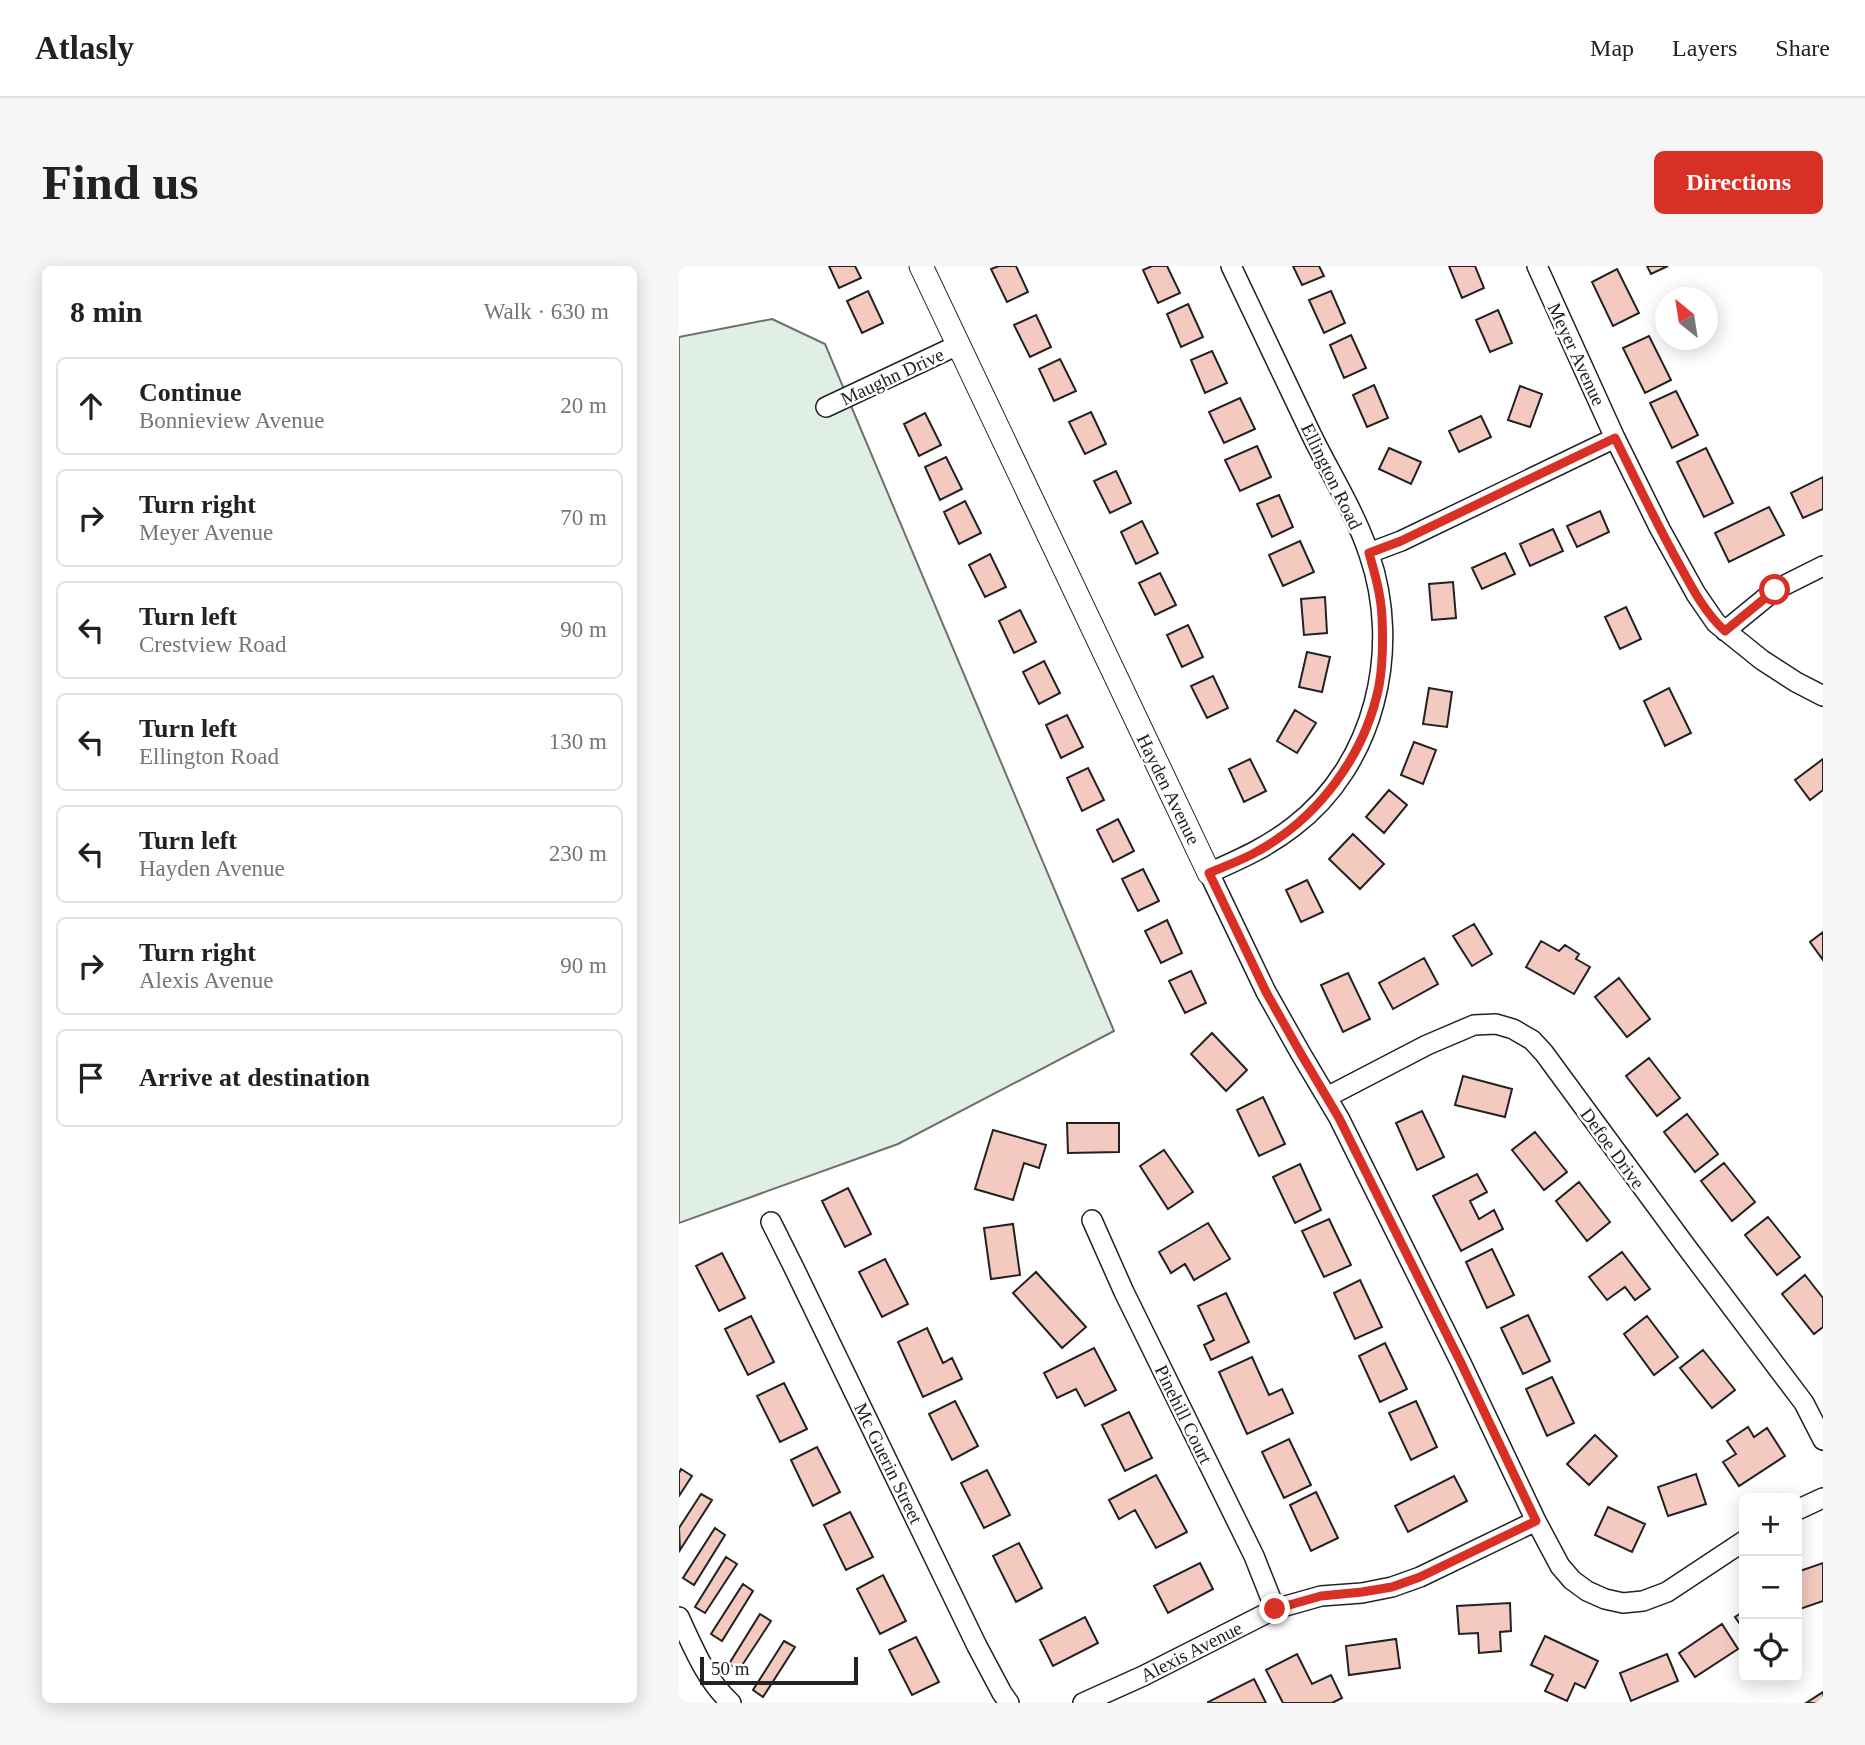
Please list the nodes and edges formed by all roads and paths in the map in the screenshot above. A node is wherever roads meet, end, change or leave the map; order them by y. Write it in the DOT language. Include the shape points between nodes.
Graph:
graph roads {
  1 [pos="921,266"];
  2 [pos="1231,266"];
  3 [pos="1537,266"];
  4 [pos="958,345"];
  5 [pos="827,407"];
  6 [pos="1615,438"];
  7 [pos="1369,553"];
  8 [pos="1823,566"];
  9 [pos="1725,631"];
  10 [pos="1823,696"];
  11 [pos="1209,873"];
  12 [pos="1327,1097"];
  13 [pos="1091,1220"];
  14 [pos="771,1222"];
  15 [pos="1823,1440"];
  16 [pos="1823,1498"];
  17 [pos="1802,1508"];
  18 [pos="1536,1521"];
  19 [pos="1739,1544"];
  20 [pos="1275,1609"];
  21 [pos="679,1617"];
  22 [pos="731,1703"];
  23 [pos="1009,1703"];
  24 [pos="1083,1703"];
  1 -- 4 [label="street, Hayden Avenue"];
  2 -- 7 [label="street, Ellington Road"];
  3 -- 6 [label="street, Meyer Avenue"];
  4 -- 5 [label="street, Maughn Drive"];
  4 -- 11 [label="street, Hayden Avenue"];
  6 -- 7 [label="street"];
  6 -- 9 [label="street, Meyer Avenue" via="1696,594"];
  7 -- 11 [label="street, Ellington Road" via="1381,605 1383,650 1380,684 1363,736 1326,796 1295,826 1259,851"];
  8 -- 9 [label="street" via="1775,590"];
  9 -- 10 [label="street, Meyer Avenue" via="1762,660"];
  11 -- 12 [label="street, Hayden Avenue" via="1266,992"];
  12 -- 15 [label="street, Defoe Drive" via="1468,1027 1496,1024 1532,1040 1804,1403"];
  12 -- 18 [label="street, Hayden Avenue"];
  13 -- 20 [label="street, Pinehill Court" via="1254,1556"];
  14 -- 23 [label="street, Mc Guerin Street"];
  16 -- 17 [label="street"];
  18 -- 19 [label="street, Hayden Avenue" via="1572,1580 1587,1591 1623,1603 1667,1592"];
  18 -- 20 [label="street, Alexis Avenue" via="1392,1587 1321,1596"];
  20 -- 24 [label="street, Alexis Avenue"];
  21 -- 22 [label="street" via="709,1676"];
}
